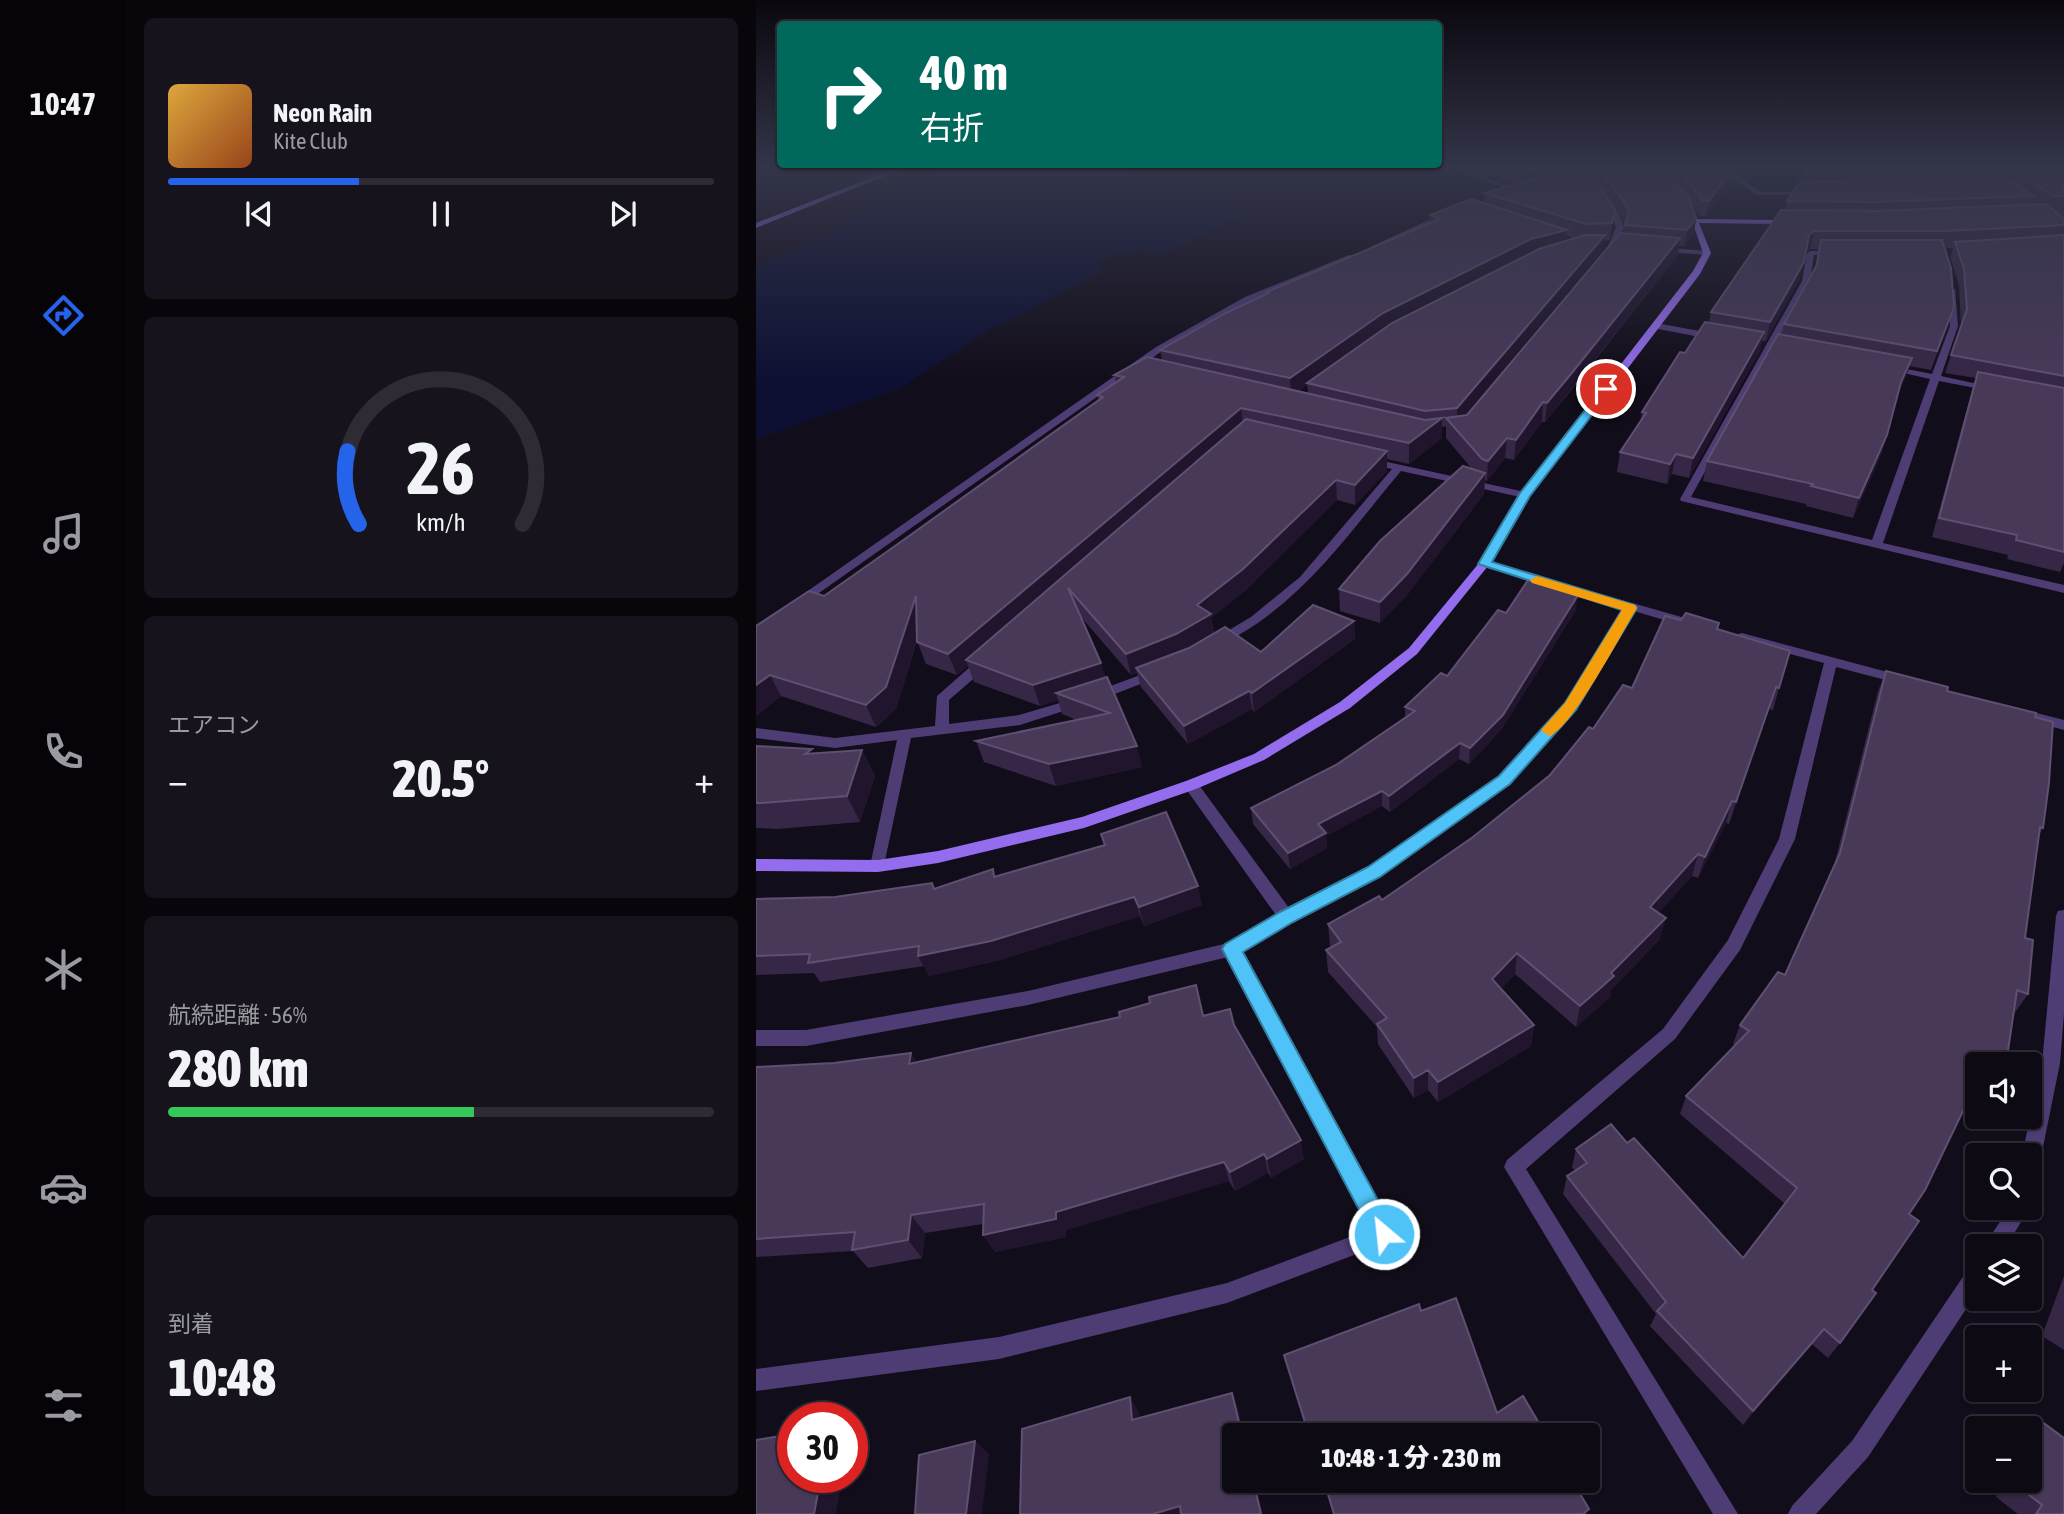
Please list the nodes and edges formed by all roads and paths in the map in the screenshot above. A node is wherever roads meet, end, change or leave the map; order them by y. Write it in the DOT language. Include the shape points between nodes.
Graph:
graph roads {
  1 [pos="1394,239"];
  2 [pos="1613,239"];
  3 [pos="1702,239"];
  4 [pos="1609,245"];
  5 [pos="1628,246"];
  6 [pos="1654,248"];
  7 [pos="1706,253"];
  8 [pos="1850,253"];
  9 [pos="1606,257"];
  10 [pos="1952,285"];
  11 [pos="1656,326"];
  12 [pos="1733,340"];
  13 [pos="1758,345"];
  14 [pos="1771,348"];
  15 [pos="1785,350"];
  16 [pos="1133,367"];
  17 [pos="1880,368"];
  18 [pos="1146,370"];
  19 [pos="1935,377"];
  20 [pos="1999,389"];
  21 [pos="1361,459"];
  22 [pos="1399,467"];
  23 [pos="1525,495"];
  24 [pos="1876,545"];
  25 [pos="1484,564"];
  26 [pos="2064,589"];
  27 [pos="789,608"];
  28 [pos="1630,608"];
  29 [pos="1697,625"];
  30 [pos="1724,632"];
  31 [pos="1209,647"];
  32 [pos="994,654"];
  33 [pos="1831,661"];
  34 [pos="1164,670"];
  35 [pos="1909,682"];
  36 [pos="1999,707"];
  37 [pos="2064,725"];
  38 [pos="942,731"];
  39 [pos="756,733"];
  40 [pos="905,735"];
  41 [pos="1191,785"];
  42 [pos="756,865"];
  43 [pos="878,866"];
  44 [pos="2064,916"];
  45 [pos="1286,917"];
  46 [pos="1232,949"];
  47 [pos="756,1038"];
  48 [pos="2034,1143"];
  49 [pos="1965,1292"];
  50 [pos="756,1380"];
  51 [pos="1726,1514"];
  52 [pos="1800,1514"];
  1 -- 16 [label="street" via="1248,299"];
  2 -- 4 [label="street"];
  3 -- 7 [label="street"];
  4 -- 5 [label="street"];
  4 -- 9 [label="street"];
  6 -- 7 [label="street"];
  7 -- 11 [label="street"];
  8 -- 14 [label="street" via="1811,253 1806,281"];
  10 -- 19 [label="street" via="1954,326"];
  11 -- 12 [label="street"];
  11 -- 23 [label="street"];
  13 -- 14 [label="street"];
  14 -- 15 [label="street"];
  14 -- 24 [label="street" via="1685,499"];
  16 -- 18 [label="street"];
  16 -- 27 [label="street"];
  17 -- 19 [label="street"];
  19 -- 20 [label="street"];
  19 -- 24 [label="street"];
  21 -- 22 [label="street"];
  22 -- 23 [label="street"];
  22 -- 31 [label="street" via="1304,579 1255,620"];
  23 -- 25 [label="street"];
  24 -- 26 [label="street"];
  25 -- 28 [label="street"];
  25 -- 41 [label="street" via="1413,651 1345,705 1259,757"];
  28 -- 29 [label="street"];
  28 -- 45 [label="street" via="1570,706 1504,780 1374,872"];
  30 -- 33 [label="street"];
  32 -- 38 [label="street" via="942,699"];
  33 -- 35 [label="street"];
  33 -- 51 [label="street" via="1787,839 1734,945 1669,1034 1514,1167"];
  34 -- 38 [label="street" via="1020,720"];
  36 -- 37 [label="street"];
  38 -- 40 [label="street"];
  39 -- 40 [label="street" via="835,743"];
  40 -- 43 [label="street"];
  41 -- 43 [label="street" via="1084,822 938,857"];
  41 -- 45 [label="street"];
  42 -- 43 [label="street"];
  44 -- 48 [label="street" via="2051,1063"];
  45 -- 46 [label="street"];
  46 -- 47 [label="street" via="1028,998 806,1038"];
  46 -- 50 [label="street" via="1384,1234 1227,1293 999,1348"];
  49 -- 52 [label="street" via="1860,1449"];
}
